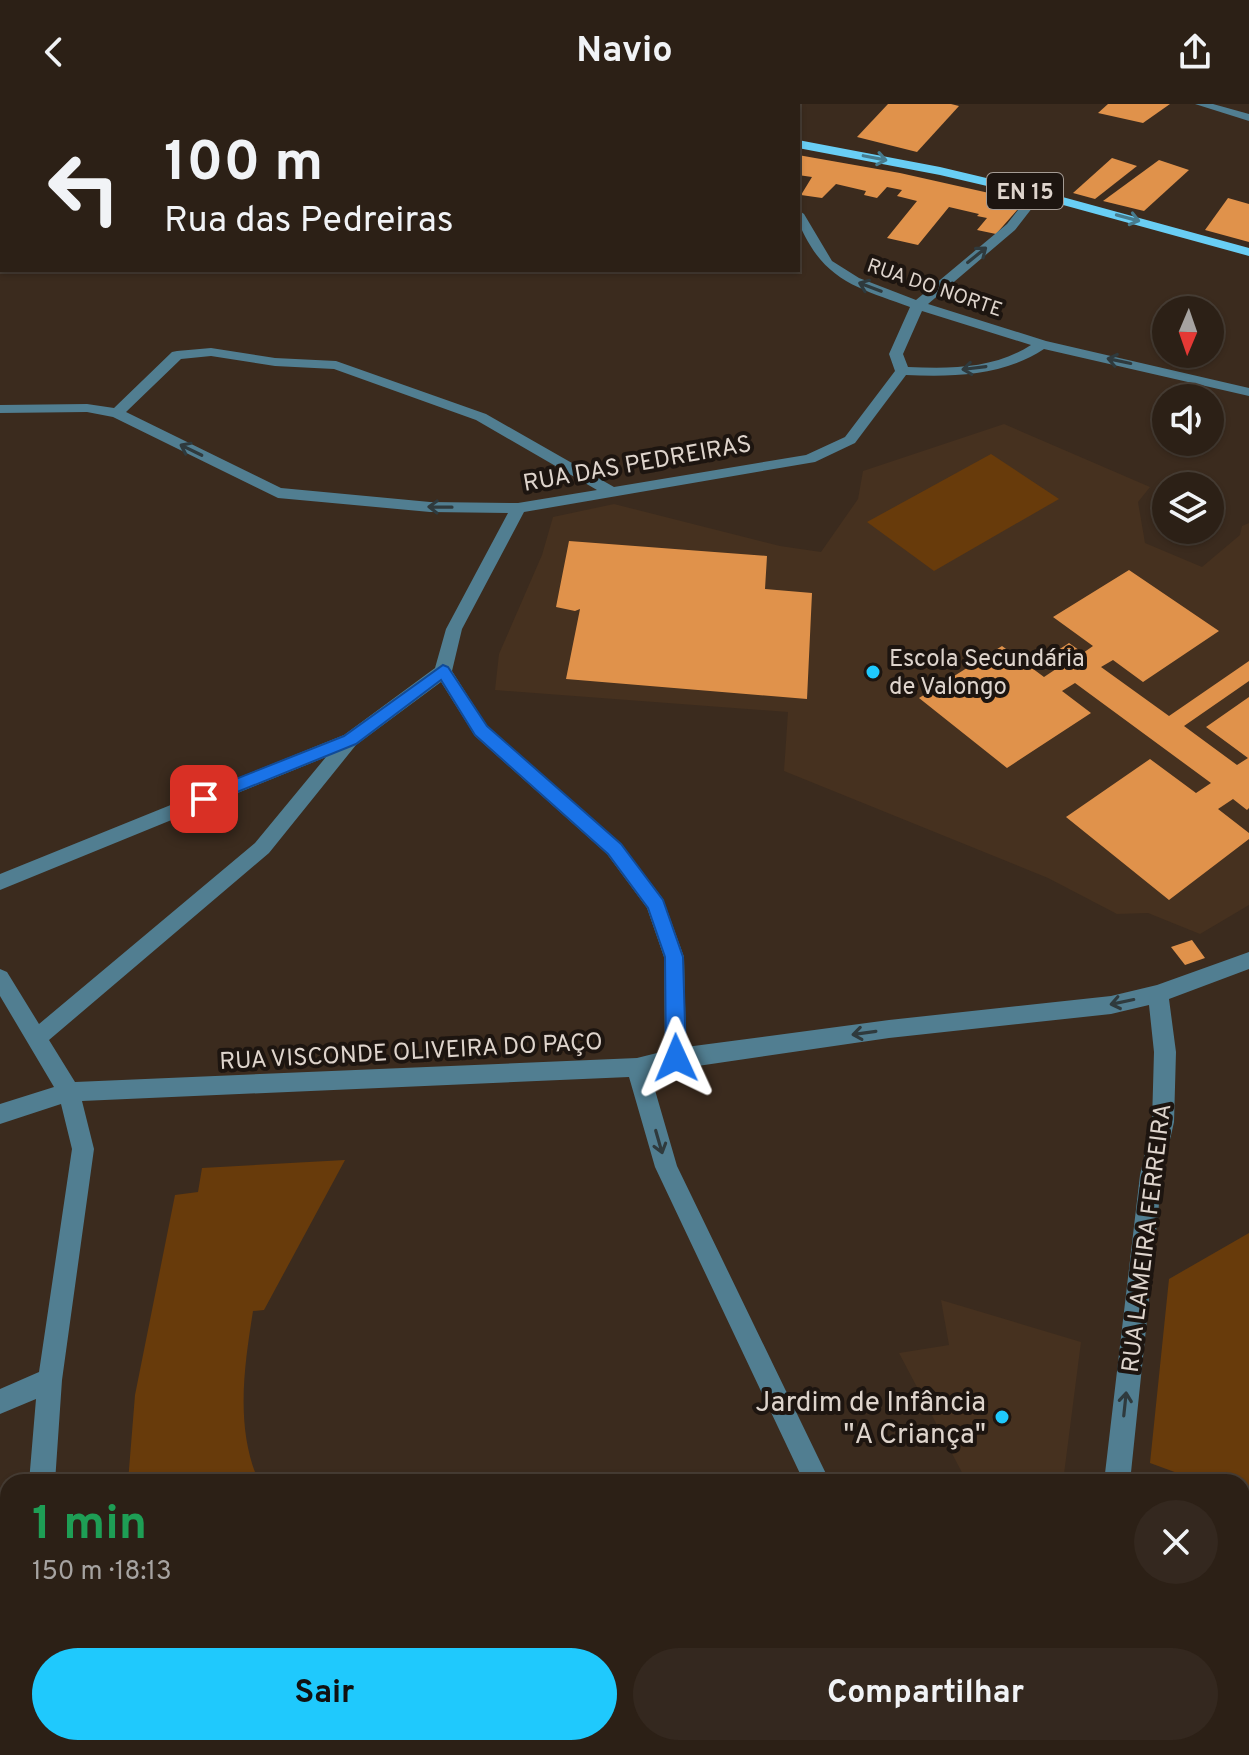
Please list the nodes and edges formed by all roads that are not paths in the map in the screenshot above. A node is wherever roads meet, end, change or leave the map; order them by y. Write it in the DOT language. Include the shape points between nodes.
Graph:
graph roads {
  1 [pos="1201,104"];
  2 [pos="1249,118"];
  3 [pos="800,144"];
  4 [pos="1037,194"];
  5 [pos="800,217"];
  6 [pos="1249,252"];
  7 [pos="918,305"];
  8 [pos="1042,344"];
  9 [pos="902,371"];
  10 [pos="1249,392"];
  11 [pos="0,409"];
  12 [pos="117,413"];
  13 [pos="610,491"];
  14 [pos="518,508"];
  15 [pos="443,671"];
  16 [pos="350,740"];
  17 [pos="0,882"];
  18 [pos="1249,960"];
  19 [pos="0,978"];
  20 [pos="1158,994"];
  21 [pos="38,1037"];
  22 [pos="676,1058"];
  23 [pos="637,1067"];
  24 [pos="69,1092"];
  25 [pos="0,1114"];
  26 [pos="50,1380"];
  27 [pos="0,1402"];
  28 [pos="43,1474"];
  29 [pos="813,1474"];
  30 [pos="1118,1474"];
  1 -- 2 [label="street"];
  3 -- 4 [label="main road, EN 15, one-way"];
  4 -- 6 [label="main road, EN 15, one-way"];
  7 -- 4 [label="street, one-way" via="1011,227"];
  7 -- 5 [label="street, RUA DO NORTE, one-way" via="854,281 827,263"];
  7 -- 8 [label="street, RUA DO NORTE"];
  7 -- 9 [label="street" via="896,354"];
  8 -- 9 [label="street, one-way" via="1025,358 987,366"];
  10 -- 8 [label="street, RUA DO NORTE, one-way"];
  9 -- 13 [label="street, RUA DAS PEDREIRAS" via="850,440 810,459"];
  11 -- 12 [label="street"];
  12 -- 13 [label="street" via="177,355 211,352 336,365 481,417"];
  14 -- 12 [label="street, one-way" via="430,507 278,493"];
  13 -- 14 [label="street, RUA DAS PEDREIRAS"];
  14 -- 15 [label="street, RUA DAS PEDREIRAS" via="454,629"];
  15 -- 16 [label="street"];
  15 -- 22 [label="street" via="481,731 614,849 656,905 674,957"];
  16 -- 17 [label="street"];
  16 -- 21 [label="street" via="262,848"];
  18 -- 20 [label="street, RUA VISCONDE OLIVEIRA DO PAÇO"];
  19 -- 21 [label="street"];
  20 -- 22 [label="street, RUA VISCONDE OLIVEIRA DO PAÇO, one-way" via="1111,1005"];
  30 -- 20 [label="street, RUA LAMEIRA FERREIRA, one-way" via="1151,1175 1163,1122 1165,1052"];
  21 -- 24 [label="street"];
  22 -- 23 [label="street, RUA VISCONDE OLIVEIRA DO PAÇO"];
  23 -- 24 [label="street, RUA VISCONDE OLIVEIRA DO PAÇO"];
  23 -- 29 [label="street, one-way" via="666,1167"];
  24 -- 25 [label="street, RUA VISCONDE OLIVEIRA DO PAÇO"];
  24 -- 26 [label="street" via="83,1149"];
  26 -- 27 [label="street"];
  26 -- 28 [label="street"];
}
